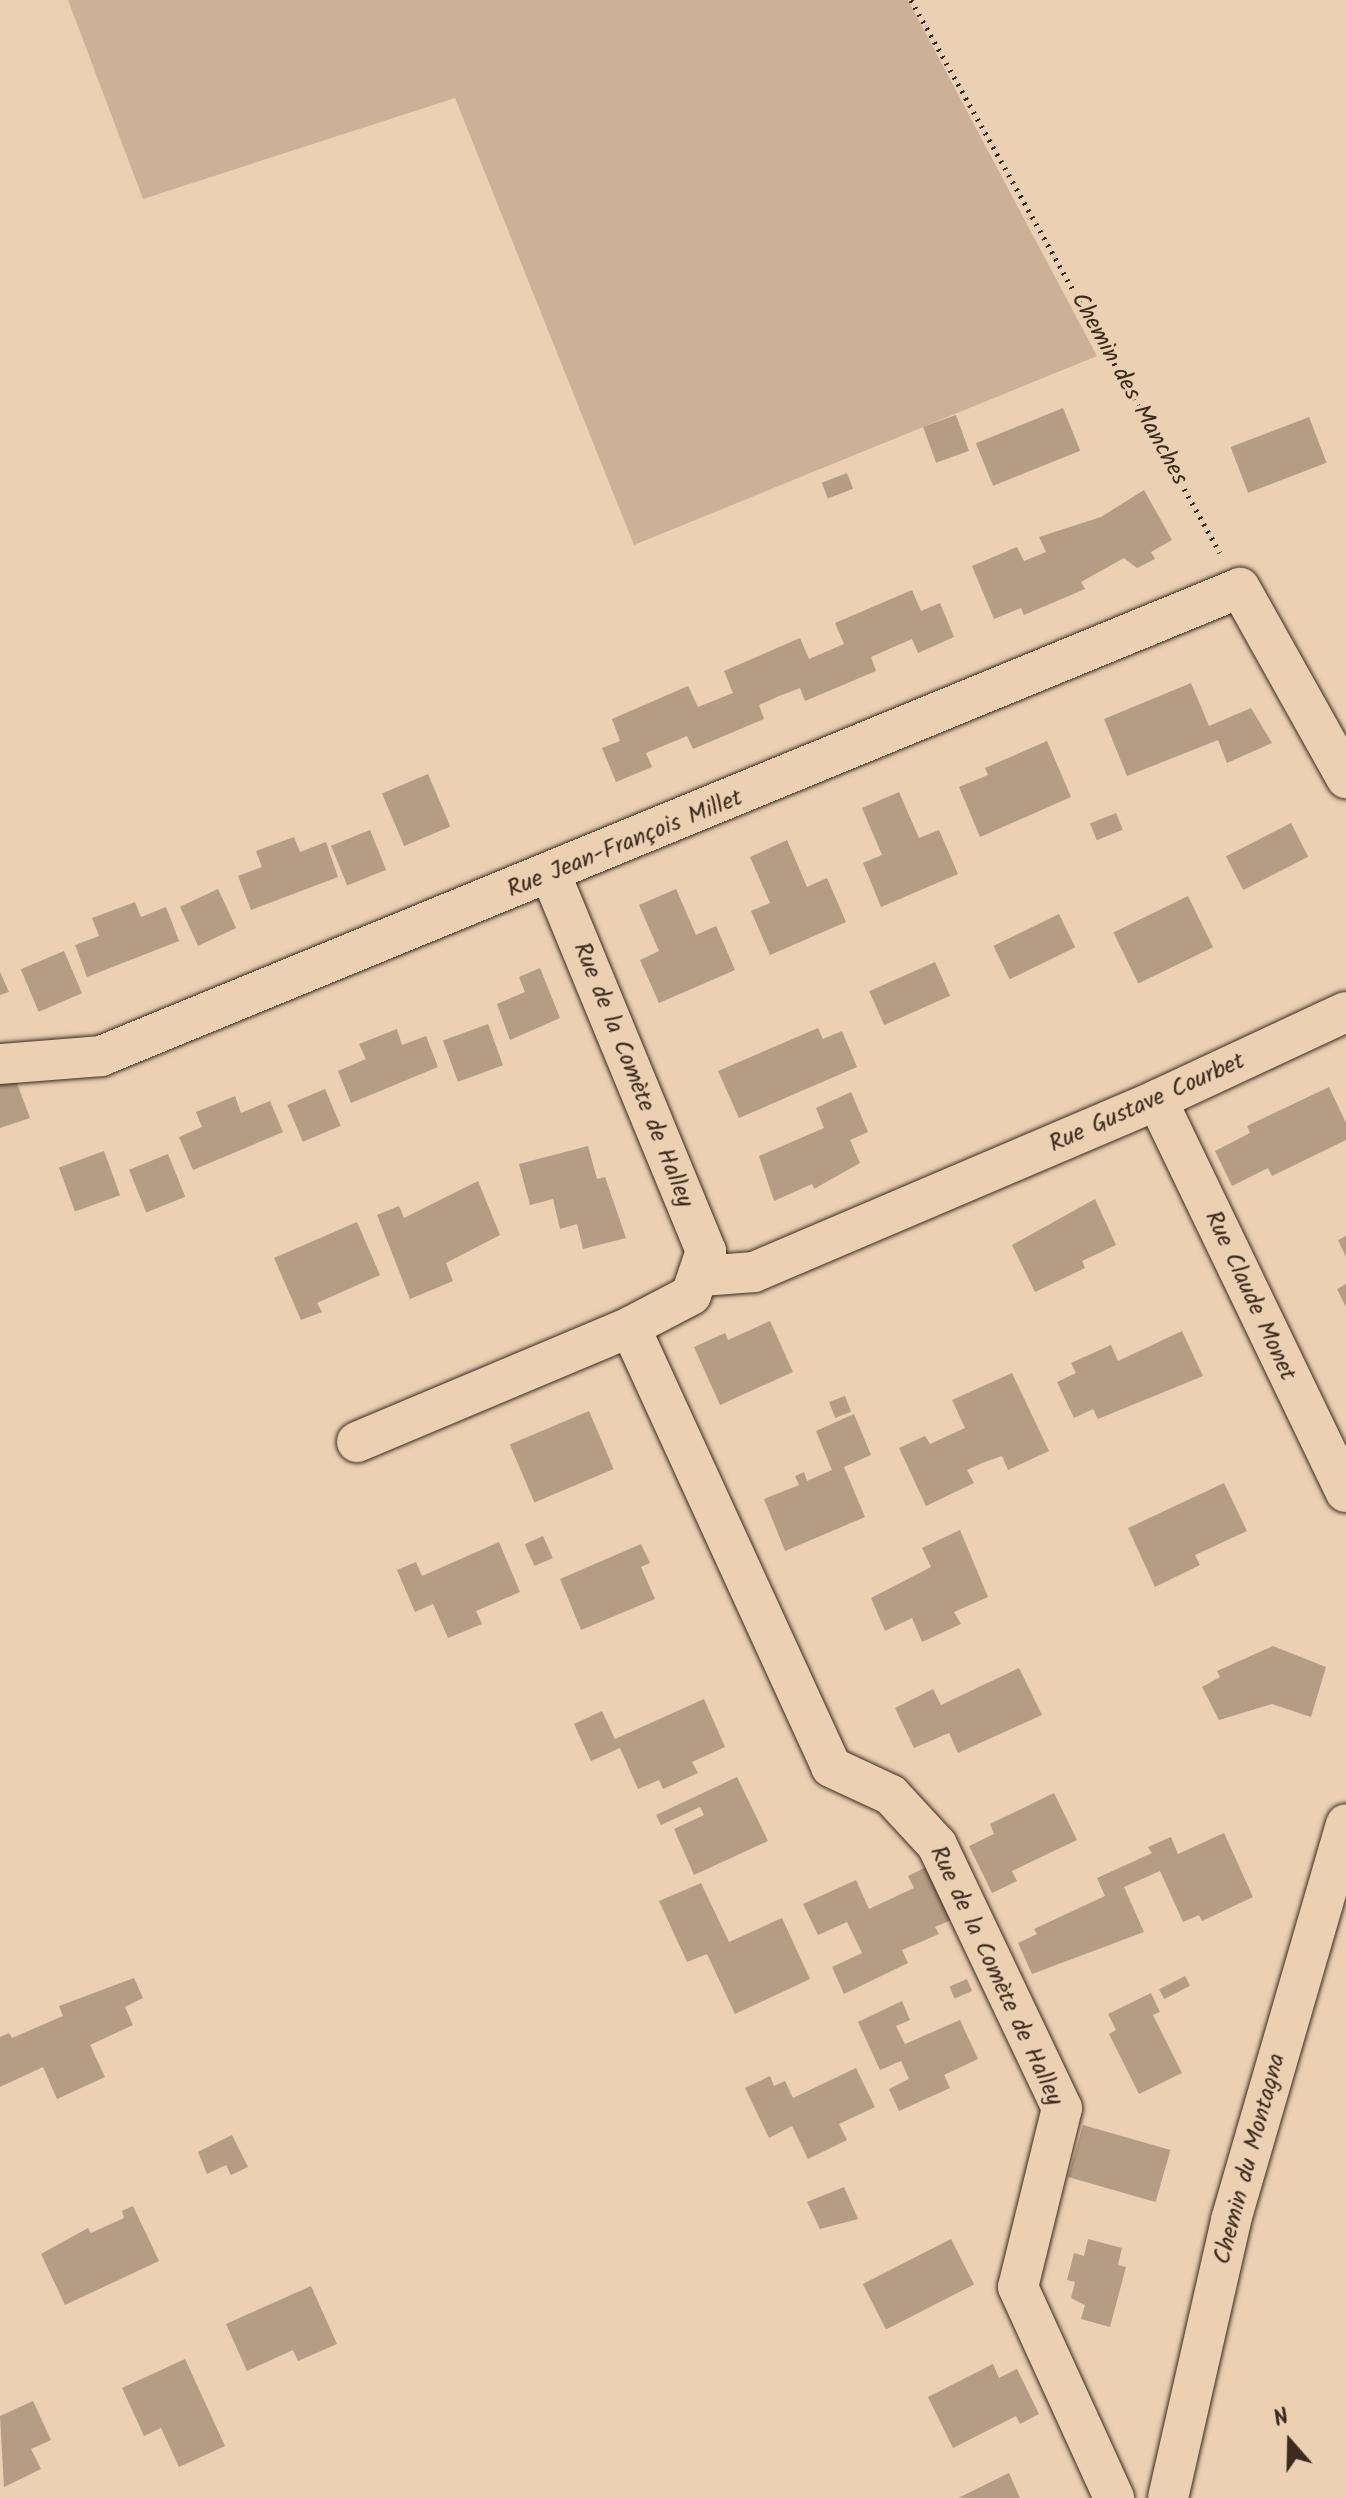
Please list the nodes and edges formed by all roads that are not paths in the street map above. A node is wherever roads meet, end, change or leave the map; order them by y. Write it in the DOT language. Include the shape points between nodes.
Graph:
graph roads {
  1 [pos="1346,778"];
  2 [pos="551,875"];
  3 [pos="1346,1012"];
  4 [pos="0,1064"];
  5 [pos="1157,1100"];
  6 [pos="702,1276"];
  7 [pos="630,1327"];
  8 [pos="357,1442"];
  9 [pos="1346,1492"];
  10 [pos="1346,1824"];
  11 [pos="1114,2498"];
  12 [pos="1168,2498"];
  1 -- 2 [label="street, Rue Jean-François Millet" via="1240,588"];
  2 -- 4 [label="street, Rue Jean-François Millet" via="101,1056"];
  2 -- 6 [label="street, Rue de la Comète de Halley" via="706,1251"];
  3 -- 5 [label="street, Rue Gustave Courbet"];
  5 -- 6 [label="street, Rue Gustave Courbet" via="754,1272"];
  5 -- 9 [label="street, Rue Claude Monet"];
  6 -- 7 [label="street" via="691,1295"];
  7 -- 8 [label="street"];
  7 -- 11 [label="street, Rue de la Comète de Halley" via="831,1767 891,1795 937,1845 1062,2108 1018,2287"];
  10 -- 12 [label="street, Chemin du Montagna" via="1231,2220"];
}
